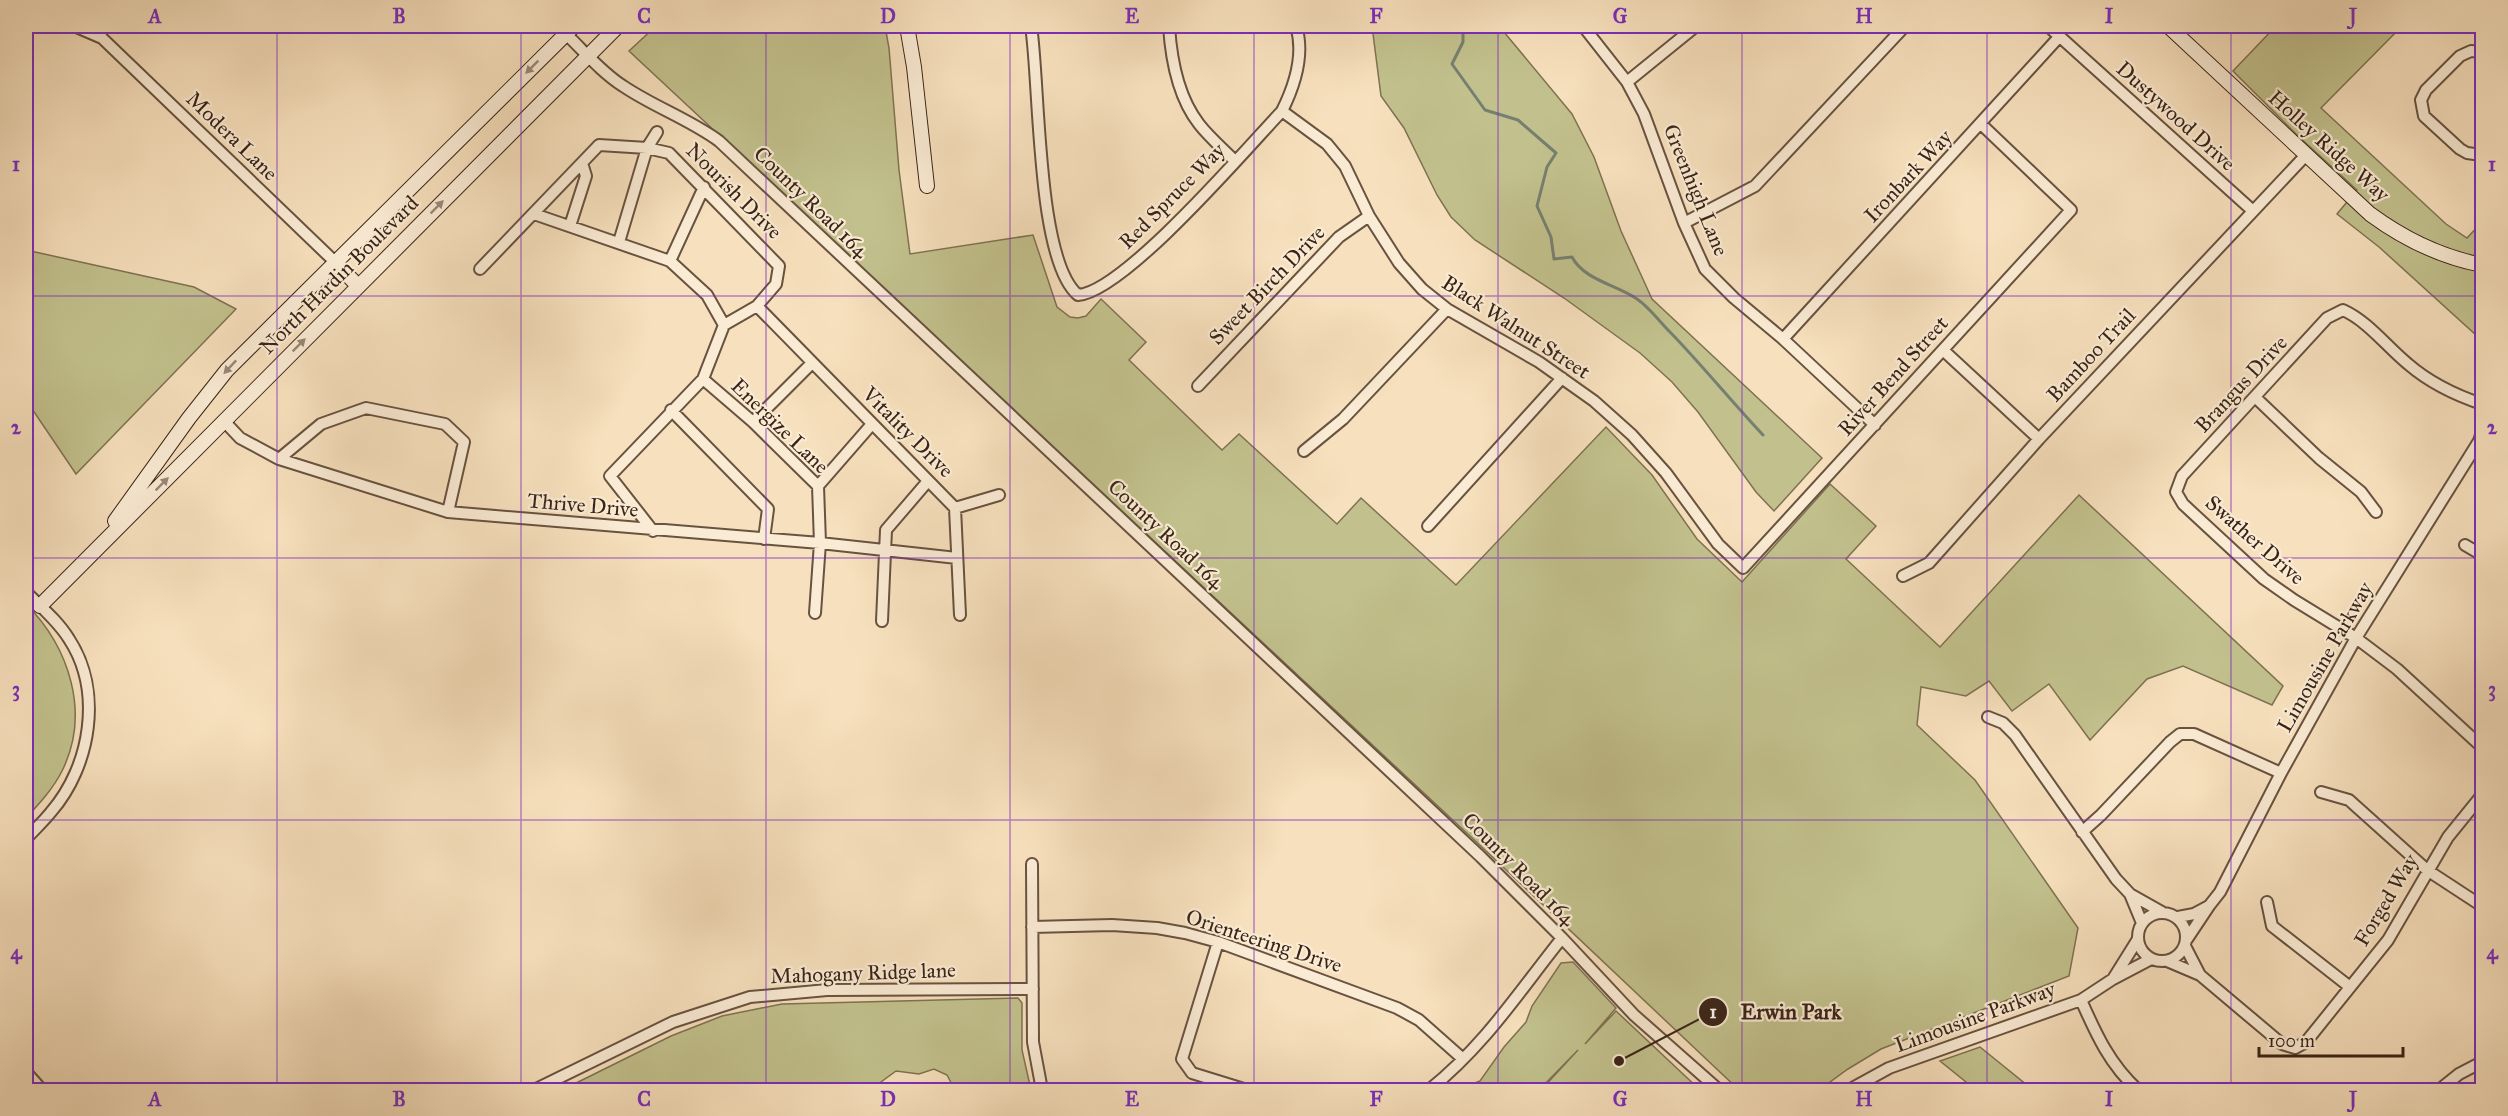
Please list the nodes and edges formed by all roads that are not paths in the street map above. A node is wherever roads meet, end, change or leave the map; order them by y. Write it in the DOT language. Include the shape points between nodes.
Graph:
graph roads {
  1 [pos="74,26"];
  2 [pos="95,26"];
  3 [pos="618,26"];
  4 [pos="907,26"];
  5 [pos="1031,26"];
  6 [pos="1169,26"];
  7 [pos="1296,26"];
  8 [pos="1583,26"];
  9 [pos="1696,26"];
  10 [pos="1905,26"];
  11 [pos="2048,26"];
  12 [pos="2168,26"];
  13 [pos="569,29"];
  14 [pos="2059,37"];
  15 [pos="102,38"];
  16 [pos="2482,52"];
  17 [pos="588,55"];
  18 [pos="1627,82"];
  19 [pos="1282,111"];
  20 [pos="1982,124"];
  21 [pos="657,132"];
  22 [pos="647,148"];
  23 [pos="2306,155"];
  24 [pos="2482,155"];
  25 [pos="1235,161"];
  26 [pos="582,163"];
  27 [pos="927,186"];
  28 [pos="704,187"];
  29 [pos="2253,212"];
  30 [pos="534,214"];
  31 [pos="1369,216"];
  32 [pos="1684,223"];
  33 [pos="570,226"];
  34 [pos="619,242"];
  35 [pos="670,261"];
  36 [pos="335,262"];
  37 [pos="2482,266"];
  38 [pos="480,269"];
  39 [pos="358,286"];
  40 [pos="757,306"];
  41 [pos="1447,309"];
  42 [pos="724,325"];
  43 [pos="1783,339"];
  44 [pos="1943,350"];
  45 [pos="812,363"];
  46 [pos="1562,378"];
  47 [pos="704,379"];
  48 [pos="1198,386"];
  49 [pos="2256,398"];
  50 [pos="2482,405"];
  51 [pos="671,410"];
  52 [pos="224,421"];
  53 [pos="753,422"];
  54 [pos="872,424"];
  55 [pos="1875,425"];
  56 [pos="2482,432"];
  57 [pos="2039,439"];
  58 [pos="1304,451"];
  59 [pos="279,459"];
  60 [pos="928,481"];
  61 [pos="818,486"];
  62 [pos="2176,492"];
  63 [pos="999,495"];
  64 [pos="955,508"];
  65 [pos="2376,512"];
  66 [pos="448,513"];
  67 [pos="1428,526"];
  68 [pos="653,531"];
  69 [pos="764,539"];
  70 [pos="820,543"];
  71 [pos="2465,545"];
  72 [pos="884,550"];
  73 [pos="91,555"];
  74 [pos="2482,555"];
  75 [pos="957,558"];
  76 [pos="1743,568"];
  77 [pos="1903,576"];
  78 [pos="26,591"];
  79 [pos="40,606"];
  80 [pos="815,614"];
  81 [pos="960,615"];
  82 [pos="882,621"];
  83 [pos="2356,638"];
  84 [pos="1988,717"];
  85 [pos="2482,747"];
  86 [pos="2281,773"];
  87 [pos="2321,792"];
  88 [pos="2482,795"];
  89 [pos="2082,831"];
  90 [pos="26,839"];
  91 [pos="1032,864"];
  92 [pos="2427,870"];
  93 [pos="2130,894"];
  94 [pos="2267,902"];
  95 [pos="2209,906"];
  96 [pos="2482,906"];
  97 [pos="2163,912"];
  98 [pos="2178,917"];
  99 [pos="2142,923"];
  100 [pos="1032,927"];
  101 [pos="1562,938"];
  102 [pos="2138,939"];
  103 [pos="1218,942"];
  104 [pos="2186,942"];
  105 [pos="2151,958"];
  106 [pos="2167,961"];
  107 [pos="2200,975"];
  108 [pos="2113,979"];
  109 [pos="2350,987"];
  110 [pos="1033,989"];
  111 [pos="2081,1000"];
  112 [pos="1463,1059"];
  113 [pos="2482,1062"];
  114 [pos="26,1072"];
  115 [pos="42,1090"];
  116 [pos="534,1090"];
  117 [pos="1042,1090"];
  118 [pos="1248,1090"];
  119 [pos="1429,1090"];
  120 [pos="1719,1090"];
  121 [pos="1849,1090"];
  122 [pos="2138,1090"];
  123 [pos="2439,1090"];
  1 -- 15 [label="street, Modera Lane"];
  2 -- 15 [label="street, Modera Lane"];
  3 -- 17 [label="street, North Hardin Boulevard"];
  4 -- 27 [label="street"];
  5 -- 25 [label="street, Red Spruce Way" via="1048,217 1065,275 1078,295 1091,291 1155,246"];
  6 -- 25 [label="street" via="1176,75 1185,100 1198,123"];
  7 -- 19 [label="street, Red Spruce Way" via="1299,61 1293,90"];
  8 -- 18 [label="street, Greenhigh Lane"];
  9 -- 18 [label="street"];
  10 -- 32 [label="street" via="1755,186"];
  11 -- 14 [label="street, Dustywood Drive"];
  12 -- 23 [label="street, Holley Ridge Way"];
  13 -- 17 [label="street, County Road 164"];
  13 -- 36 [label="street, North Hardin Boulevard, one-way"];
  14 -- 20 [label="street, Ironbark Way"];
  14 -- 29 [label="street, Dustywood Drive"];
  15 -- 36 [label="street, Modera Lane"];
  16 -- 24 [label="street" via="2471,51 2460,57 2424,93 2421,104 2424,116 2460,149"];
  39 -- 17 [label="street, North Hardin Boulevard, one-way"];
  17 -- 101 [label="street, County Road 164" via="621,85 698,125 719,141"];
  18 -- 32 [label="street, Greenhigh Lane" via="1644,114"];
  19 -- 25 [label="street, Red Spruce Way"];
  19 -- 31 [label="street, Black Walnut Street" via="1327,144 1345,166"];
  20 -- 43 [label="street, Ironbark Way"];
  20 -- 44 [label="street, River Bend Street" via="2071,210"];
  21 -- 22 [label="street"];
  22 -- 26 [label="street, Nourish Drive" via="599,145"];
  22 -- 28 [label="street, Nourish Drive" via="669,153"];
  22 -- 34 [label="street"];
  23 -- 29 [label="street, Bamboo Trail"];
  23 -- 37 [label="street, Holley Ridge Way" via="2399,234 2442,254"];
  26 -- 30 [label="street, Nourish Drive"];
  26 -- 33 [label="street" via="586,176"];
  28 -- 35 [label="street"];
  28 -- 40 [label="street, Nourish Drive" via="779,266 776,284"];
  29 -- 57 [label="street, Bamboo Trail"];
  30 -- 33 [label="street"];
  30 -- 38 [label="street, Nourish Drive"];
  31 -- 41 [label="street, Black Walnut Street" via="1399,263"];
  31 -- 48 [label="street, Sweet Birch Drive" via="1339,237"];
  32 -- 43 [label="street, Greenhigh Lane" via="1705,269"];
  33 -- 34 [label="street"];
  34 -- 35 [label="street"];
  35 -- 42 [label="street" via="707,296"];
  36 -- 39 [label="street"];
  36 -- 73 [label="street, North Hardin Boulevard, one-way" via="227,370"];
  52 -- 39 [label="street, North Hardin Boulevard, one-way"];
  40 -- 42 [label="street, Nourish Drive"];
  40 -- 45 [label="street, Vitality Drive"];
  41 -- 46 [label="street, Black Walnut Street"];
  41 -- 58 [label="street" via="1343,419"];
  42 -- 47 [label="street"];
  43 -- 55 [label="street, Greenhigh Lane"];
  44 -- 55 [label="street, River Bend Street"];
  44 -- 57 [label="street"];
  45 -- 53 [label="street"];
  45 -- 54 [label="street, Vitality Drive"];
  46 -- 67 [label="street"];
  46 -- 76 [label="street, Black Walnut Street" via="1632,435 1666,473 1718,544"];
  47 -- 51 [label="street"];
  47 -- 53 [label="street, Energize Lane"];
  49 -- 50 [label="street, Brangus Drive" via="2327,318 2343,310 2358,317 2428,380"];
  49 -- 62 [label="street, Brangus Drive" via="2182,476"];
  49 -- 65 [label="street" via="2361,492"];
  51 -- 68 [label="street" via="610,476"];
  51 -- 69 [label="street" via="768,508"];
  52 -- 59 [label="street, Thrive Drive" via="240,438"];
  73 -- 52 [label="street, North Hardin Boulevard, one-way"];
  53 -- 61 [label="street, Energize Lane"];
  54 -- 60 [label="street, Vitality Drive"];
  54 -- 61 [label="street"];
  55 -- 76 [label="street, River Bend Street"];
  56 -- 83 [label="street, Limousine Parkway"];
  57 -- 77 [label="street, Bamboo Trail" via="1929,563"];
  59 -- 66 [label="street, Thrive Drive"];
  59 -- 66 [label="street" via="321,424 366,408 446,424 464,442"];
  60 -- 64 [label="street, Vitality Drive"];
  60 -- 72 [label="street" via="886,530"];
  61 -- 70 [label="street, Energize Lane"];
  62 -- 83 [label="street, Swather Drive" via="2183,504 2264,579"];
  63 -- 64 [label="street"];
  64 -- 75 [label="street, Vitality Drive"];
  66 -- 68 [label="street, Thrive Drive"];
  68 -- 69 [label="street, Thrive Drive"];
  69 -- 70 [label="street, Thrive Drive"];
  70 -- 72 [label="street, Thrive Drive"];
  70 -- 80 [label="street, Energize Lane"];
  71 -- 74 [label="street"];
  72 -- 75 [label="street, Thrive Drive"];
  72 -- 82 [label="street"];
  73 -- 79 [label="street, North Hardin Boulevard"];
  75 -- 81 [label="street, Vitality Drive"];
  78 -- 79 [label="street"];
  79 -- 90 [label="street" via="76,652 88,686 90,710 76,770 52,811"];
  83 -- 85 [label="street, Swather Drive" via="2397,669"];
  83 -- 86 [label="street, Limousine Parkway"];
  84 -- 89 [label="street" via="2003,723 2015,735"];
  86 -- 89 [label="street" via="2194,734 2180,734"];
  86 -- 95 [label="street, Limousine Parkway" via="2220,892"];
  87 -- 92 [label="street" via="2349,800"];
  88 -- 92 [label="street, Forged Way"];
  89 -- 93 [label="street"];
  91 -- 100 [label="street"];
  92 -- 96 [label="street"];
  92 -- 109 [label="street, Forged Way" via="2388,940"];
  93 -- 97 [label="street"];
  93 -- 99 [label="street"];
  94 -- 109 [label="street" via="2272,926"];
  95 -- 98 [label="street"];
  95 -- 104 [label="street, Limousine Parkway"];
  97 -- 98 [label="street"];
  97 -- 99 [label="street"];
  98 -- 104 [label="street"];
  99 -- 102 [label="street"];
  100 -- 103 [label="street, Orienteering Drive" via="1157,928"];
  100 -- 110 [label="street"];
  101 -- 112 [label="street" via="1499,1022"];
  101 -- 120 [label="street, County Road 164" via="1634,1015"];
  102 -- 105 [label="street"];
  102 -- 108 [label="street, Limousine Parkway"];
  103 -- 112 [label="street, Orienteering Drive" via="1397,1008 1419,1020"];
  103 -- 118 [label="street" via="1182,1054 1184,1064 1192,1073"];
  104 -- 106 [label="street" via="2175,958"];
  104 -- 107 [label="street"];
  105 -- 106 [label="street"];
  105 -- 108 [label="street, Limousine Parkway"];
  106 -- 107 [label="street"];
  107 -- 109 [label="street, Forged Way" via="2282,1044 2295,1048 2306,1042"];
  108 -- 111 [label="street, Limousine Parkway"];
  110 -- 116 [label="street, Mahogany Ridge lane" via="827,990 750,997 673,1022"];
  110 -- 117 [label="street" via="1034,1042"];
  111 -- 121 [label="street, Limousine Parkway" via="1889,1068"];
  111 -- 122 [label="street" via="2109,1058"];
  112 -- 119 [label="street"];
  113 -- 123 [label="street"];
  114 -- 115 [label="street"];
}
